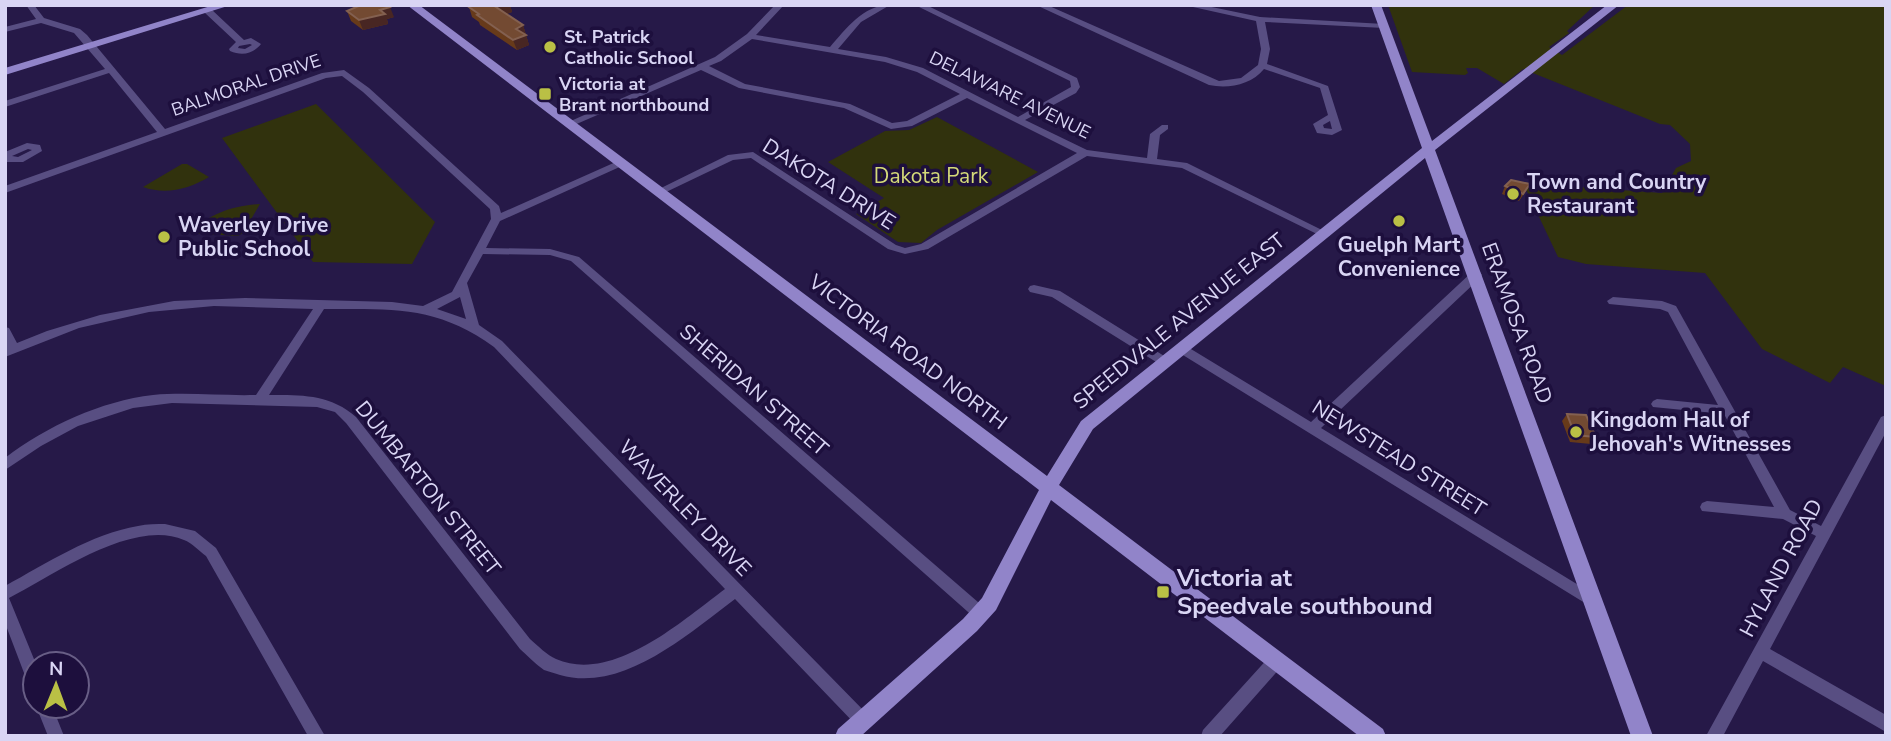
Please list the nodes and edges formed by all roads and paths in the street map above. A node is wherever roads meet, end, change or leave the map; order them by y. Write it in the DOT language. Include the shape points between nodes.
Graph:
graph roads {
  1 [pos="31,5"];
  2 [pos="226,5"];
  3 [pos="412,5"];
  4 [pos="779,5"];
  5 [pos="886,5"];
  6 [pos="919,5"];
  7 [pos="1040,5"];
  8 [pos="1188,5"];
  9 [pos="1376,5"];
  10 [pos="1614,5"];
  11 [pos="208,11"];
  12 [pos="1260,19"];
  13 [pos="41,20"];
  14 [pos="1384,26"];
  15 [pos="5,30"];
  16 [pos="750,36"];
  17 [pos="241,42"];
  18 [pos="91,46"];
  19 [pos="832,50"];
  20 [pos="1262,65"];
  21 [pos="703,67"];
  22 [pos="110,70"];
  23 [pos="5,72"];
  24 [pos="968,94"];
  25 [pos="5,104"];
  26 [pos="1417,112"];
  27 [pos="1333,116"];
  28 [pos="1018,120"];
  29 [pos="569,124"];
  30 [pos="1164,127"];
  31 [pos="1454,130"];
  32 [pos="162,132"];
  33 [pos="1430,149"];
  34 [pos="1085,153"];
  35 [pos="25,159"];
  36 [pos="1152,160"];
  37 [pos="621,163"];
  38 [pos="1400,173"];
  39 [pos="37,177"];
  40 [pos="1441,180"];
  41 [pos="5,190"];
  42 [pos="660,191"];
  43 [pos="496,219"];
  44 [pos="1325,234"];
  45 [pos="479,251"];
  46 [pos="1476,275"];
  47 [pos="462,284"];
  48 [pos="1034,289"];
  49 [pos="1613,301"];
  50 [pos="321,305"];
  51 [pos="427,309"];
  52 [pos="474,327"];
  53 [pos="5,331"];
  54 [pos="1182,349"];
  55 [pos="10,351"];
  56 [pos="1165,362"];
  57 [pos="259,400"];
  58 [pos="1657,404"];
  59 [pos="1727,410"];
  60 [pos="1886,420"];
  61 [pos="1312,429"];
  62 [pos="5,465"];
  63 [pos="1049,487"];
  64 [pos="1707,507"];
  65 [pos="1785,514"];
  66 [pos="1823,533"];
  67 [pos="735,590"];
  68 [pos="5,593"];
  69 [pos="5,603"];
  70 [pos="1593,603"];
  71 [pos="981,614"];
  72 [pos="23,650"];
  73 [pos="1760,651"];
  74 [pos="1276,660"];
  75 [pos="863,720"];
  76 [pos="1886,724"];
  77 [pos="317,736"];
  78 [pos="846,736"];
  79 [pos="1209,736"];
  80 [pos="1376,736"];
  81 [pos="1642,736"];
  82 [pos="1713,736"];
  1 -- 13 [label="street"];
  2 -- 11 [label="main road"];
  3 -- 29 [label="main road, VICTORIA ROAD NORTH"];
  4 -- 16 [label="street"];
  5 -- 19 [label="street" via="858,20"];
  6 -- 28 [label="street" via="1074,80 1073,91"];
  7 -- 20 [label="street" via="1212,83 1237,83"];
  8 -- 12 [label="street"];
  9 -- 14 [label="main road, ERAMOSA ROAD"];
  10 -- 31 [label="main road, SPEEDVALE AVENUE EAST"];
  11 -- 17 [label="street"];
  11 -- 18 [label="main road"];
  12 -- 14 [label="street"];
  12 -- 20 [label="street"];
  13 -- 15 [label="street"];
  13 -- 18 [label="street" via="78,32"];
  14 -- 26 [label="main road, ERAMOSA ROAD"];
  16 -- 19 [label="street, DELAWARE AVENUE"];
  16 -- 21 [label="street"];
  18 -- 22 [label="street"];
  18 -- 23 [label="main road"];
  19 -- 24 [label="street, DELAWARE AVENUE" via="905,65"];
  20 -- 27 [label="street" via="1324,86"];
  21 -- 24 [label="street" via="742,86 847,106 891,126 909,124"];
  21 -- 29 [label="street"];
  22 -- 25 [label="street"];
  22 -- 32 [label="street"];
  24 -- 28 [label="street, DELAWARE AVENUE"];
  26 -- 31 [label="main road" via="1431,126"];
  26 -- 33 [label="main road, ERAMOSA ROAD"];
  28 -- 34 [label="street, DELAWARE AVENUE"];
  29 -- 37 [label="main road, VICTORIA ROAD NORTH"];
  30 -- 36 [label="street" via="1155,134"];
  31 -- 33 [label="main road, SPEEDVALE AVENUE EAST"];
  32 -- 39 [label="street, BALMORAL DRIVE"];
  32 -- 43 [label="street, BALMORAL DRIVE" via="325,75 344,73 483,194 495,208"];
  33 -- 38 [label="main road, SPEEDVALE AVENUE EAST"];
  33 -- 40 [label="main road, ERAMOSA ROAD"];
  34 -- 36 [label="street, DELAWARE AVENUE"];
  34 -- 42 [label="street, DAKOTA DRIVE" via="913,250 892,247 753,155 731,157"];
  35 -- 39 [label="street"];
  36 -- 44 [label="street, DELAWARE AVENUE" via="1197,169"];
  37 -- 42 [label="main road, VICTORIA ROAD NORTH"];
  37 -- 43 [label="street"];
  38 -- 40 [label="main road" via="1427,174"];
  38 -- 44 [label="main road, SPEEDVALE AVENUE EAST"];
  39 -- 41 [label="street, BALMORAL DRIVE"];
  40 -- 46 [label="main road, ERAMOSA ROAD"];
  42 -- 63 [label="main road, VICTORIA ROAD NORTH"];
  43 -- 45 [label="street"];
  44 -- 54 [label="main road, SPEEDVALE AVENUE EAST"];
  45 -- 47 [label="street"];
  45 -- 71 [label="street, SHERIDAN STREET" via="550,252 575,259"];
  46 -- 61 [label="street"];
  46 -- 70 [label="main road, ERAMOSA ROAD"];
  47 -- 51 [label="street" via="449,299"];
  47 -- 52 [label="street"];
  48 -- 56 [label="street" via="1056,294"];
  49 -- 59 [label="street" via="1672,309"];
  50 -- 51 [label="street, WAVERLEY DRIVE"];
  50 -- 55 [label="street, WAVERLEY DRIVE" via="161,307 102,318"];
  50 -- 57 [label="street"];
  51 -- 52 [label="street, WAVERLEY DRIVE"];
  52 -- 67 [label="street, WAVERLEY DRIVE" via="498,344"];
  53 -- 55 [label="street"];
  54 -- 56 [label="main road, SPEEDVALE AVENUE EAST"];
  54 -- 61 [label="street, NEWSTEAD STREET"];
  56 -- 63 [label="main road, SPEEDVALE AVENUE EAST" via="1087,425"];
  57 -- 62 [label="street, DUMBARTON STREET" via="163,399 122,406 48,437"];
  57 -- 67 [label="street, DUMBARTON STREET" via="317,402 343,412 526,646 553,667 590,673 626,664"];
  58 -- 59 [label="street"];
  59 -- 65 [label="street"];
  60 -- 66 [label="street, HYLAND ROAD"];
  61 -- 70 [label="street, NEWSTEAD STREET"];
  63 -- 71 [label="main road, SPEEDVALE AVENUE EAST"];
  63 -- 74 [label="main road, VICTORIA ROAD NORTH"];
  64 -- 65 [label="street"];
  65 -- 66 [label="street"];
  66 -- 73 [label="street, HYLAND ROAD"];
  67 -- 75 [label="street, WAVERLEY DRIVE"];
  68 -- 77 [label="street" via="124,535 167,529 193,535 211,552"];
  69 -- 72 [label="street"];
  70 -- 81 [label="main road, ERAMOSA ROAD"];
  71 -- 75 [label="main road, SPEEDVALE AVENUE EAST"];
  73 -- 76 [label="street"];
  73 -- 82 [label="street, HYLAND ROAD"];
  74 -- 79 [label="street"];
  74 -- 80 [label="main road, VICTORIA ROAD NORTH"];
  75 -- 78 [label="main road, SPEEDVALE AVENUE EAST"];
}
